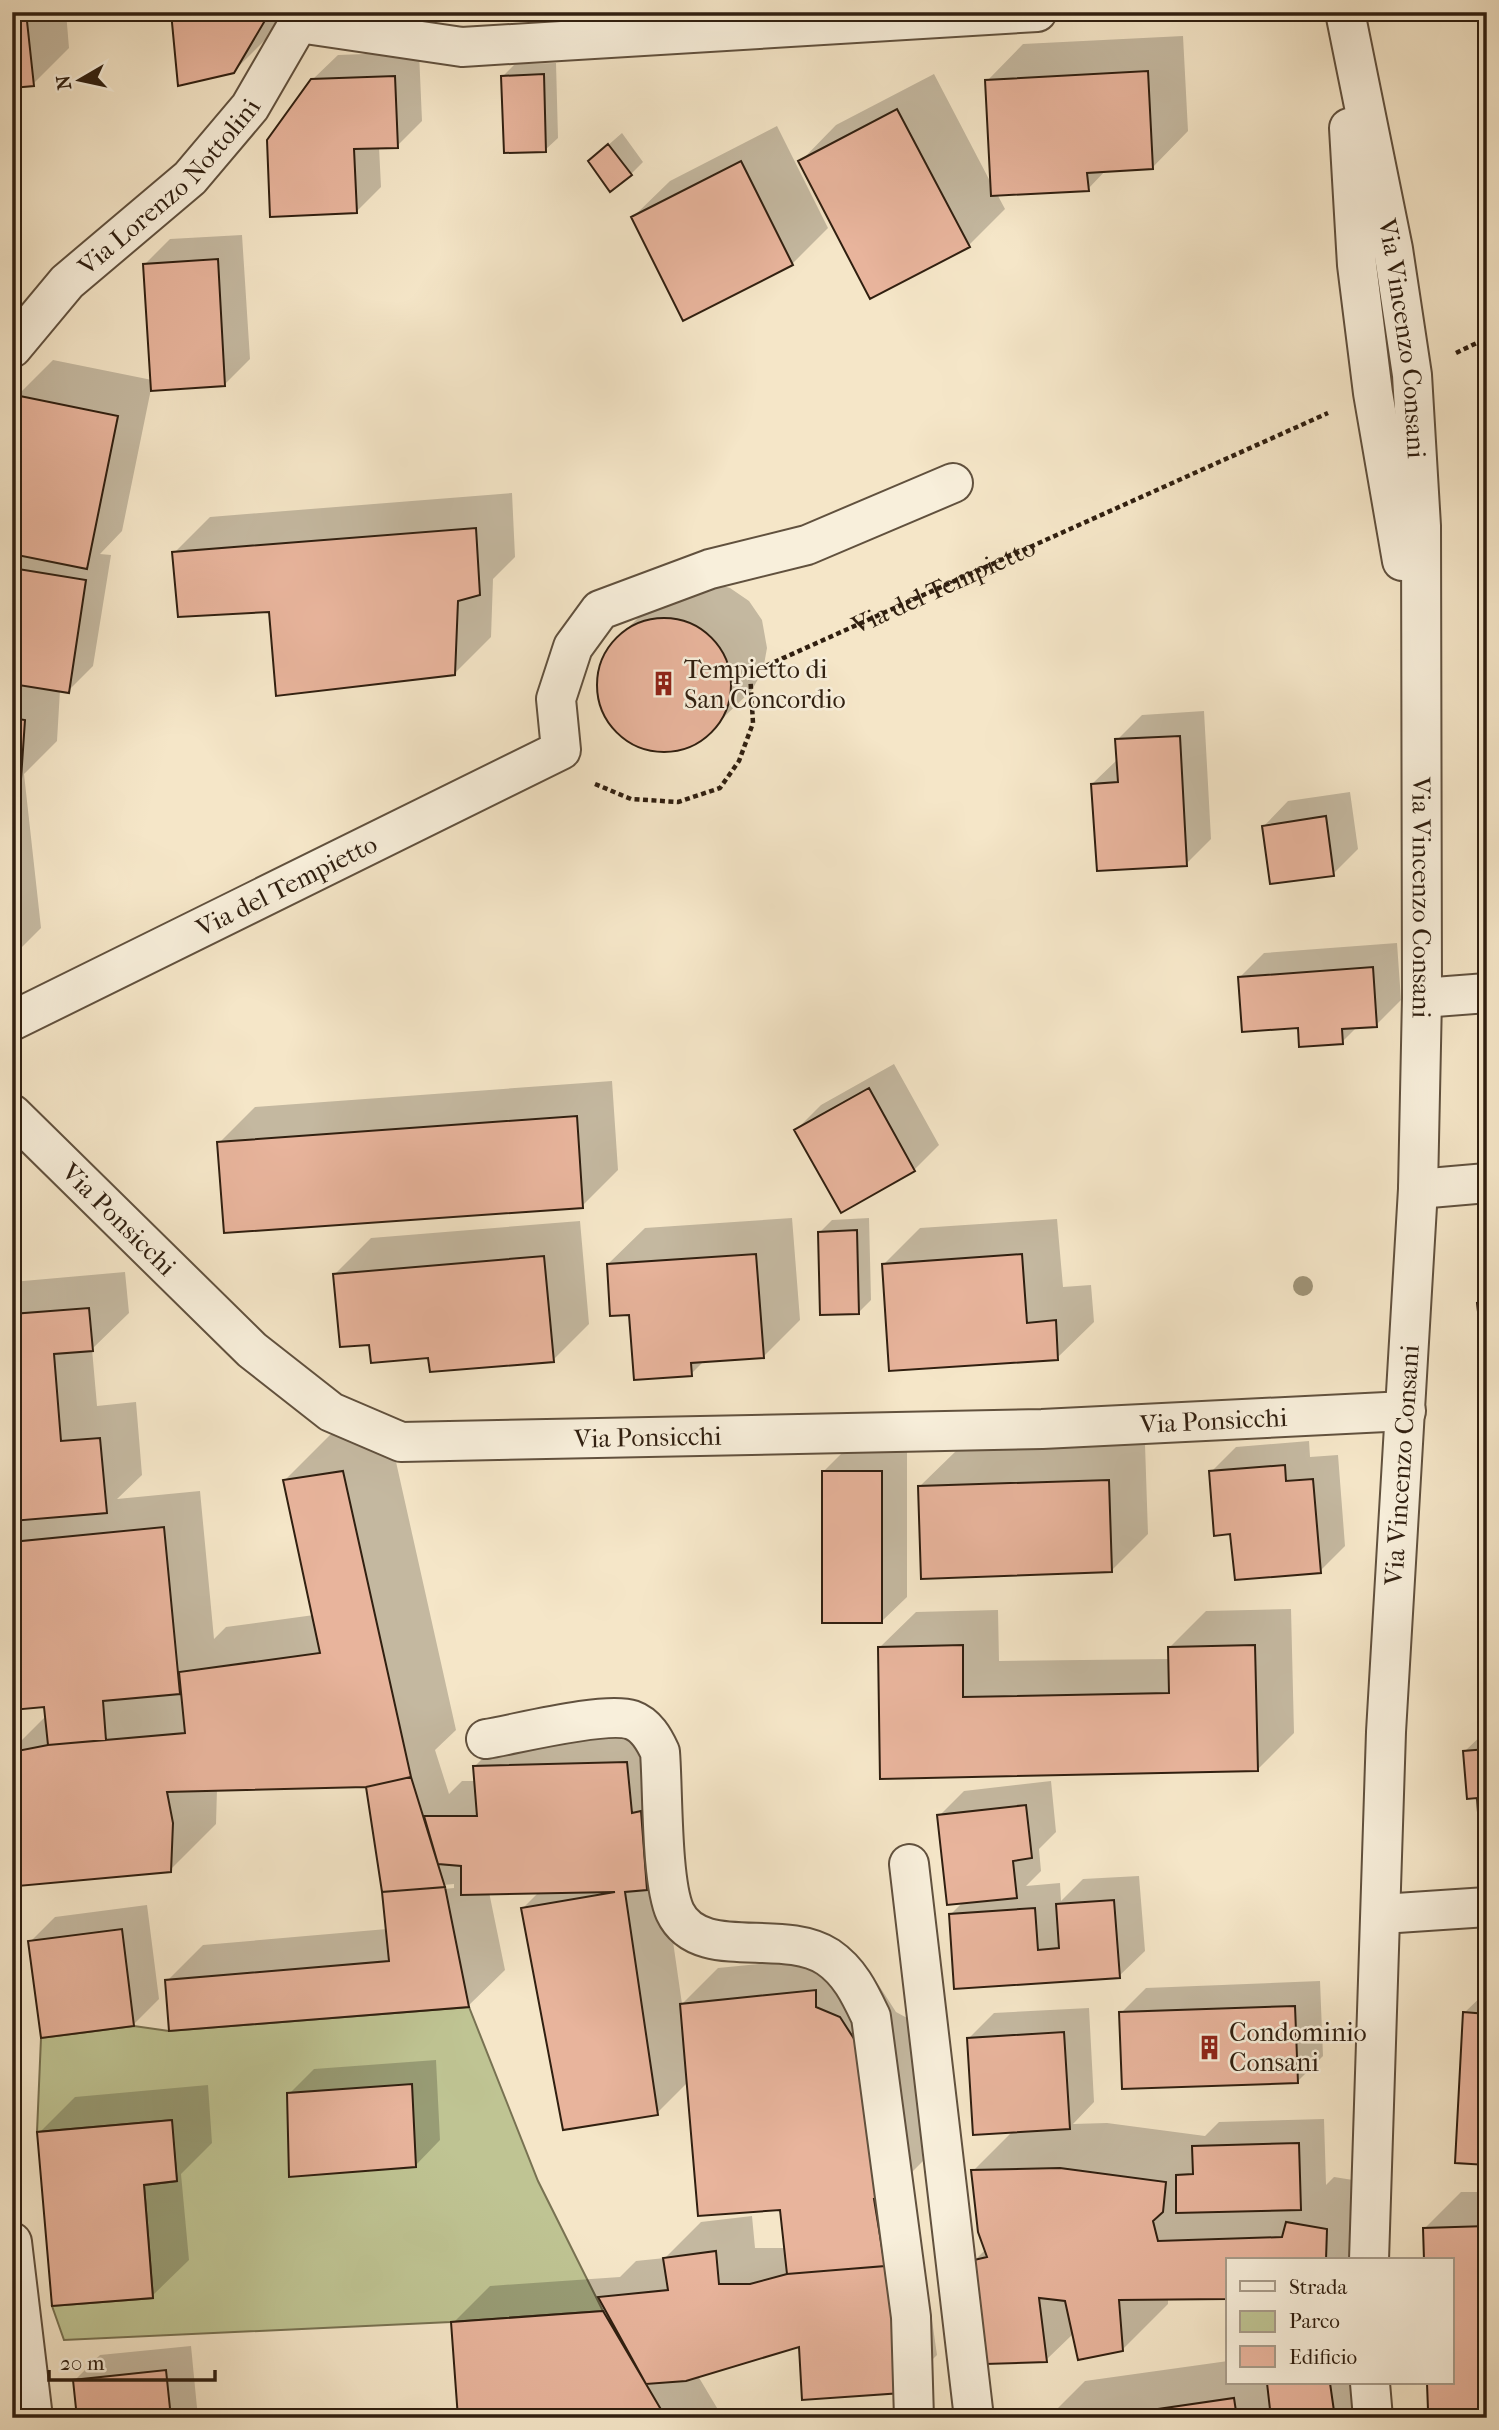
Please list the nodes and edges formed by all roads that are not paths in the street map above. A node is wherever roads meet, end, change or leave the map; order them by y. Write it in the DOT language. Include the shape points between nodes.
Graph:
graph roads {
  1 [pos="1037,12"];
  2 [pos="1343,12"];
  3 [pos="302,18"];
  4 [pos="12,348"];
  5 [pos="953,483"];
  6 [pos="1422,670"];
  7 [pos="1487,993"];
  8 [pos="1422,998"];
  9 [pos="12,1021"];
  10 [pos="12,1114"];
  11 [pos="1487,1183"];
  12 [pos="1418,1189"];
  13 [pos="1406,1411"];
  14 [pos="486,1739"];
  15 [pos="909,1864"];
  16 [pos="1487,1907"];
  17 [pos="1382,1914"];
  18 [pos="12,2242"];
  19 [pos="1369,2258"];
  20 [pos="1370,2384"];
  21 [pos="33,2418"];
  22 [pos="914,2418"];
  23 [pos="974,2418"];
  24 [pos="1373,2418"];
  1 -- 3 [label="street" via="462,47"];
  2 -- 6 [label="street, Via Vincenzo Consani" via="1357,265 1373,393"];
  2 -- 6 [label="street, Via Vincenzo Consani" via="1393,249 1412,375 1421,526"];
  3 -- 4 [label="street, Via Lorenzo Nottolini" via="250,107 190,178 66,282"];
  5 -- 9 [label="street, Via del Tempietto" via="807,545 710,569 600,610 573,647 556,699 561,750"];
  6 -- 8 [label="street, Via Vincenzo Consani"];
  7 -- 8 [label="street"];
  8 -- 12 [label="street, Via Vincenzo Consani"];
  10 -- 13 [label="street, Via Ponsicchi" via="251,1350 331,1412 401,1442 1042,1429"];
  11 -- 12 [label="street"];
  12 -- 13 [label="street, Via Vincenzo Consani"];
  13 -- 17 [label="street, Via Vincenzo Consani" via="1386,1732"];
  14 -- 22 [label="street" via="604,1718 632,1720 652,1735 660,1752 668,1875 676,1913 699,1937 720,1942 789,1942 827,1957 855,1983 871,2017 911,2317"];
  15 -- 23 [label="street"];
  16 -- 17 [label="street"];
  17 -- 19 [label="street, Via Vincenzo Consani"];
  18 -- 21 [label="street"];
  20 -- 24 [label="street"];
}
